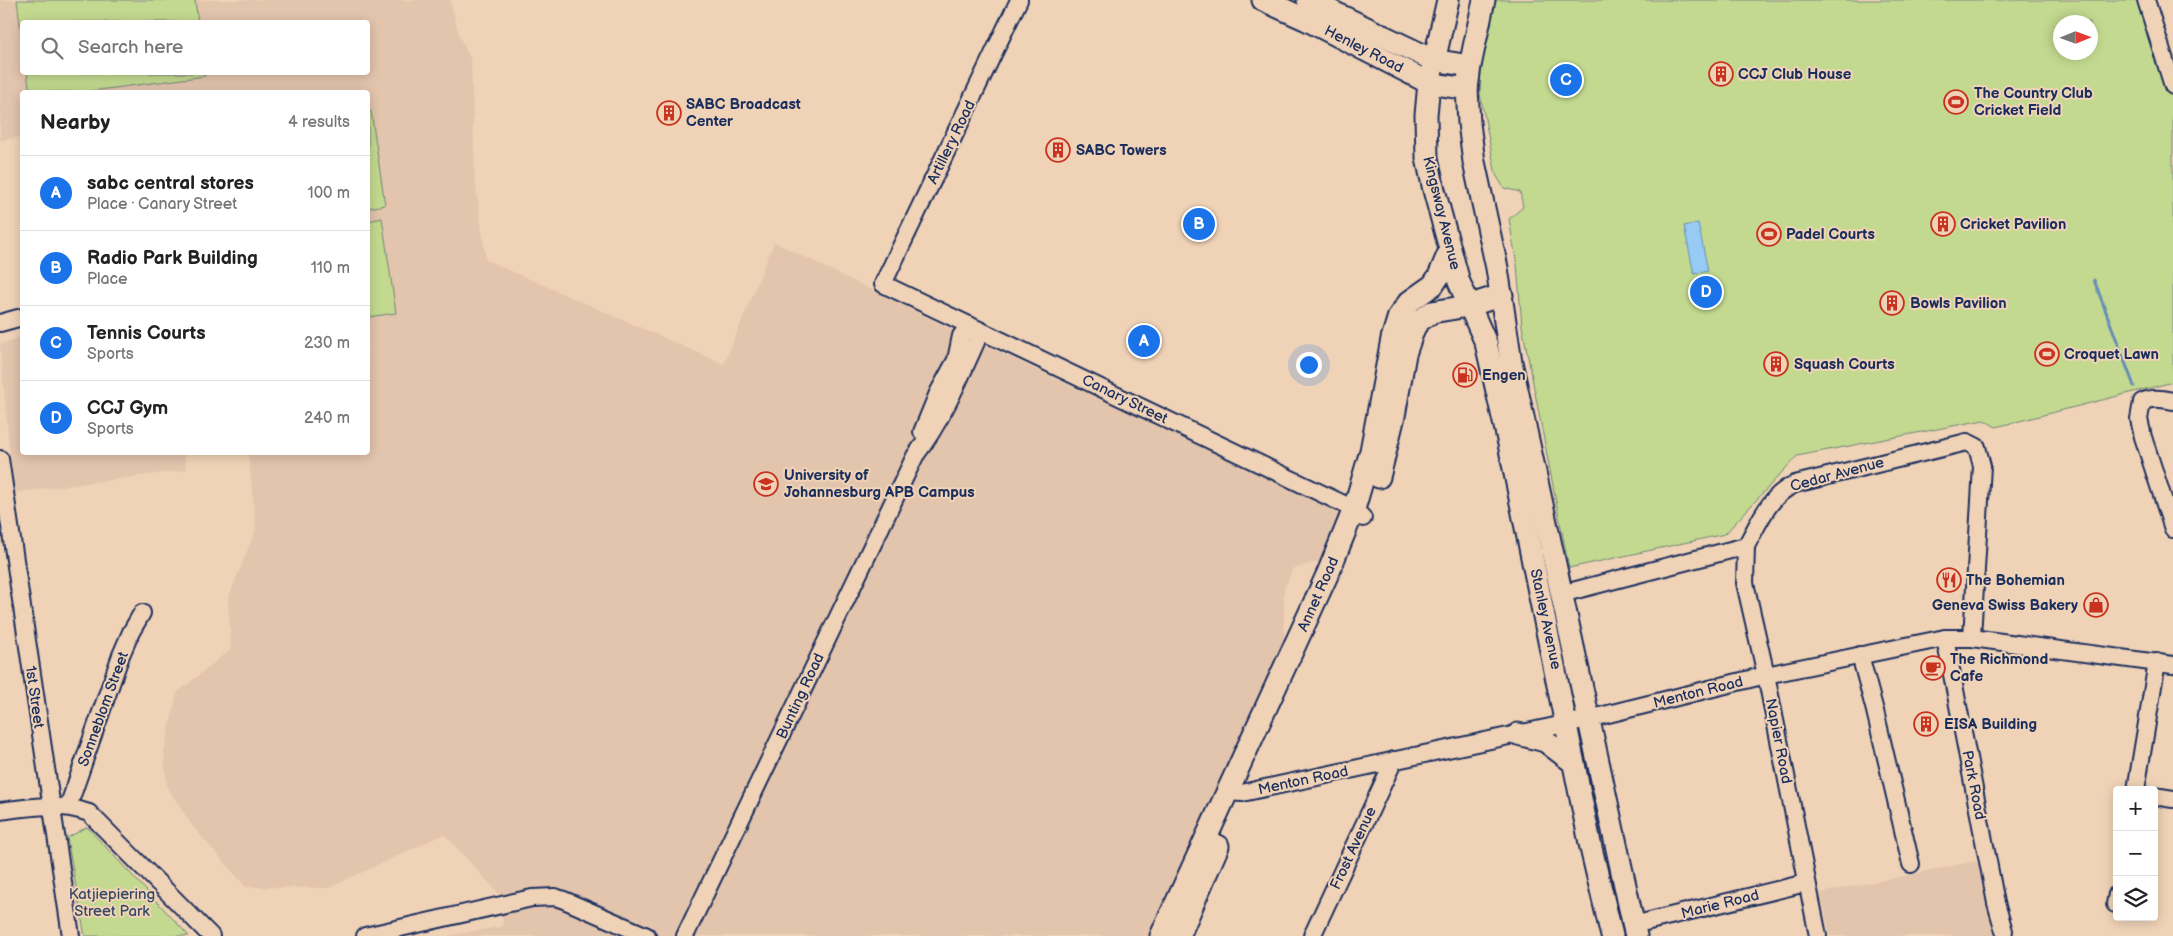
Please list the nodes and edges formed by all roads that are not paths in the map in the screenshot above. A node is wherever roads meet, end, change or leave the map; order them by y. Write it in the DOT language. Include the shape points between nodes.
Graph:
graph roads {
  1 [pos="1018,0"];
  2 [pos="1263,0"];
  3 [pos="1448,0"];
  4 [pos="1484,0"];
  5 [pos="2146,0"];
  6 [pos="1308,5"];
  7 [pos="1433,60"];
  8 [pos="1470,66"];
  9 [pos="1429,83"];
  10 [pos="2173,86"];
  11 [pos="1467,89"];
  12 [pos="1450,250"];
  13 [pos="883,284"];
  14 [pos="1502,295"];
  15 [pos="1468,306"];
  16 [pos="20,317"];
  17 [pos="0,323"];
  18 [pos="975,328"];
  19 [pos="2173,401"];
  20 [pos="0,459"];
  21 [pos="1359,514"];
  22 [pos="2173,529"];
  23 [pos="1746,546"];
  24 [pos="1561,594"];
  25 [pos="142,613"];
  26 [pos="1946,638"];
  27 [pos="1972,638"];
  28 [pos="1860,655"];
  29 [pos="2157,662"];
  30 [pos="2173,665"];
  31 [pos="1766,676"];
  32 [pos="1588,719"];
  33 [pos="1566,724"];
  34 [pos="1518,734"];
  35 [pos="1394,760"];
  36 [pos="1574,763"];
  37 [pos="2137,786"];
  38 [pos="1234,793"];
  39 [pos="2158,797"];
  40 [pos="2173,799"];
  41 [pos="50,805"];
  42 [pos="68,807"];
  43 [pos="0,811"];
  44 [pos="1911,864"];
  45 [pos="1806,883"];
  46 [pos="1634,931"];
  47 [pos="2004,931"];
  48 [pos="71,936"];
  49 [pos="211,936"];
  50 [pos="365,936"];
  51 [pos="647,936"];
  52 [pos="686,936"];
  53 [pos="1161,936"];
  54 [pos="1179,936"];
  55 [pos="1312,936"];
  56 [pos="1612,936"];
  57 [pos="1818,936"];
  1 -- 13 [label="street, Artillery Road"];
  2 -- 6 [label="main road, Henley Road"];
  3 -- 7 [label="main road, Kingsway Avenue"];
  4 -- 8 [label="main road"];
  5 -- 10 [label="street"];
  6 -- 7 [label="main road, Henley Road"];
  6 -- 9 [label="main road, Henley Road"];
  7 -- 8 [label="main road, Henley Road"];
  7 -- 9 [label="main road, Kingsway Avenue"];
  8 -- 11 [label="main road"];
  9 -- 11 [label="main road, Henley Road"];
  9 -- 12 [label="main road, Kingsway Avenue" via="1427,158"];
  11 -- 14 [label="main road" via="1474,162"];
  12 -- 15 [label="main road, Kingsway Avenue"];
  12 -- 21 [label="main road, Annet Road" via="1440,276 1409,302 1396,324"];
  13 -- 18 [label="street, Canary Street"];
  14 -- 15 [label="main road, Annet Road"];
  14 -- 24 [label="main road, Stanley Avenue" via="1511,362"];
  15 -- 21 [label="main road, Annet Road" via="1432,312 1419,321 1410,335 1384,460"];
  15 -- 33 [label="main road, Stanley Avenue" via="1486,343"];
  16 -- 17 [label="street"];
  18 -- 21 [label="street, Canary Street"];
  18 -- 52 [label="street, Bunting Road" via="961,336 956,360 929,412 916,456"];
  19 -- 22 [label="street" via="2152,398 2142,402 2139,419"];
  20 -- 41 [label="street, 1st Street"];
  21 -- 38 [label="main road, Annet Road" via="1328,573"];
  23 -- 24 [label="street"];
  23 -- 27 [label="street, Cedar Avenue" via="1772,501 1784,489 1967,442 1977,447 1982,466"];
  23 -- 31 [label="street, Napier Road" via="1745,582"];
  24 -- 32 [label="main road, Stanley Avenue"];
  25 -- 42 [label="street, Sonneblom Street" via="122,655"];
  26 -- 27 [label="street, Menton Road"];
  26 -- 28 [label="street, Menton Road"];
  26 -- 47 [label="street, Park Road"];
  27 -- 29 [label="street, Menton Road"];
  28 -- 31 [label="street, Menton Road"];
  28 -- 44 [label="street"];
  29 -- 30 [label="street, Menton Road"];
  29 -- 37 [label="street"];
  31 -- 32 [label="street, Menton Road"];
  31 -- 45 [label="street, Napier Road"];
  32 -- 33 [label="street, Menton Road"];
  32 -- 46 [label="main road, Stanley Avenue"];
  33 -- 34 [label="street, Menton Road"];
  33 -- 36 [label="main road, Stanley Avenue"];
  34 -- 35 [label="street, Menton Road"];
  34 -- 36 [label="main road" via="1545,741"];
  35 -- 38 [label="street, Menton Road"];
  35 -- 55 [label="street, Frost Avenue"];
  36 -- 56 [label="main road, Stanley Avenue"];
  38 -- 53 [label="main road, Annet Road"];
  38 -- 54 [label="main road, Annet Road"];
  39 -- 40 [label="street"];
  41 -- 42 [label="street"];
  41 -- 43 [label="street"];
  41 -- 48 [label="street, 1st Street"];
  42 -- 49 [label="street" via="96,819"];
  45 -- 46 [label="street, Marie Road"];
  45 -- 57 [label="street, Napier Road"];
  50 -- 51 [label="street" via="532,898 555,897"];
}
